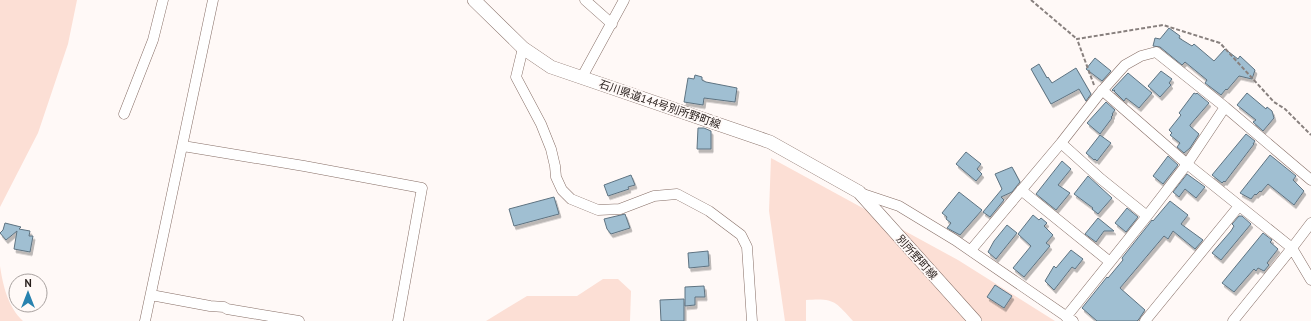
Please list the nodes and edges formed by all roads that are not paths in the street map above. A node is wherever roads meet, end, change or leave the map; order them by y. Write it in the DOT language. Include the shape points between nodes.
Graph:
graph roads {
  1 [pos="163,0"];
  2 [pos="213,0"];
  3 [pos="474,0"];
  4 [pos="585,0"];
  5 [pos="624,0"];
  6 [pos="612,24"];
  7 [pos="523,48"];
  8 [pos="582,77"];
  9 [pos="1102,90"];
  10 [pos="1225,107"];
  11 [pos="124,114"];
  12 [pos="1061,143"];
  13 [pos="183,146"];
  14 [pos="1187,164"];
  15 [pos="1311,180"];
  16 [pos="1021,190"];
  17 [pos="859,192"];
  18 [pos="1239,206"];
  19 [pos="1147,216"];
  20 [pos="1311,224"];
  21 [pos="1292,248"];
  22 [pos="971,250"];
  23 [pos="1110,262"];
  24 [pos="1311,280"];
  25 [pos="151,295"];
  26 [pos="1069,319"];
  27 [pos="146,321"];
  28 [pos="300,321"];
  29 [pos="398,321"];
  30 [pos="752,321"];
  31 [pos="976,321"];
  32 [pos="1145,321"];
  33 [pos="1233,321"];
  1 -- 11 [label="street" via="153,40"];
  2 -- 13 [label="street"];
  3 -- 7 [label="main road, 石川県道144号別所野町線"];
  4 -- 6 [label="street"];
  5 -- 6 [label="street"];
  6 -- 8 [label="street"];
  7 -- 8 [label="main road, 石川県道144号別所野町線" via="551,67"];
  7 -- 30 [label="street" via="516,77 541,124 562,190 570,199 598,210 620,209 654,196 677,194 709,211 741,235 747,247"];
  8 -- 17 [label="main road, 石川県道144号別所野町線" via="770,142"];
  9 -- 10 [label="street" via="1125,64 1156,52"];
  9 -- 12 [label="street"];
  9 -- 14 [label="street"];
  10 -- 14 [label="street"];
  10 -- 15 [label="street"];
  12 -- 16 [label="street"];
  12 -- 19 [label="street"];
  13 -- 25 [label="street"];
  13 -- 29 [label="street" via="422,188"];
  14 -- 18 [label="street"];
  14 -- 19 [label="street"];
  16 -- 22 [label="street"];
  16 -- 23 [label="street"];
  17 -- 22 [label="street" via="899,206"];
  17 -- 31 [label="main road, 別所野町線"];
  18 -- 21 [label="street"];
  18 -- 32 [label="street"];
  19 -- 23 [label="street"];
  20 -- 21 [label="street"];
  21 -- 24 [label="street"];
  21 -- 33 [label="street"];
  22 -- 26 [label="street"];
  23 -- 26 [label="street"];
  25 -- 27 [label="street"];
  25 -- 28 [label="street"];
}
